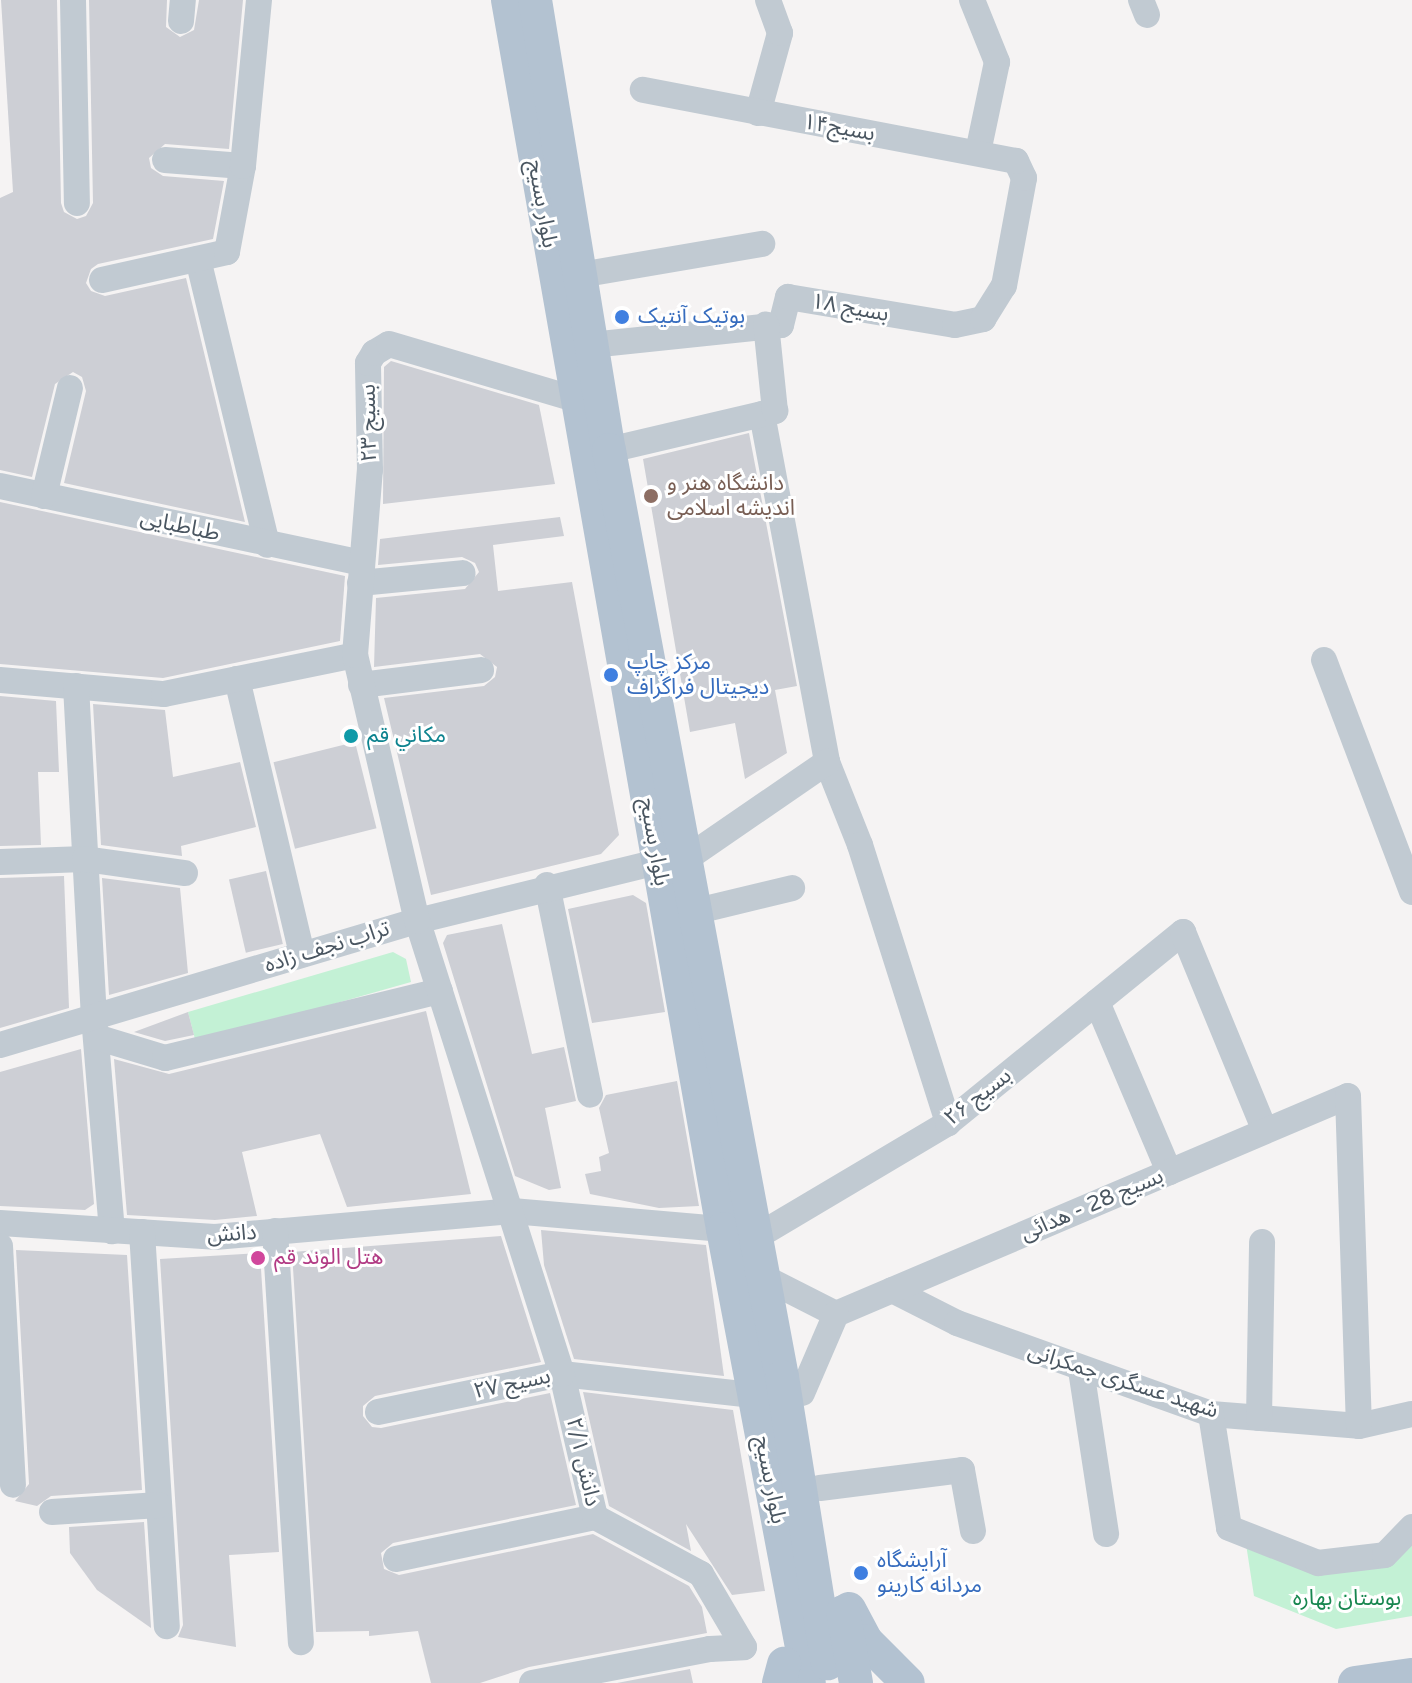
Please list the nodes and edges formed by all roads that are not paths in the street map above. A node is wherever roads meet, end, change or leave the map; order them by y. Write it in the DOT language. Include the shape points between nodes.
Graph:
graph roads {
  1 [pos="73,0"];
  2 [pos="259,0"];
  3 [pos="508,0"];
  4 [pos="535,0"];
  5 [pos="768,0"];
  6 [pos="972,0"];
  7 [pos="528,41"];
  8 [pos="534,79"];
  9 [pos="643,90"];
  10 [pos="758,113"];
  11 [pos="978,152"];
  12 [pos="165,160"];
  13 [pos="243,166"];
  14 [pos="1024,178"];
  15 [pos="77,203"];
  16 [pos="762,244"];
  17 [pos="198,259"];
  18 [pos="580,275"];
  19 [pos="102,280"];
  20 [pos="766,324"];
  21 [pos="591,345"];
  22 [pos="70,388"];
  23 [pos="575,399"];
  24 [pos="762,414"];
  25 [pos="609,450"];
  26 [pos="0,486"];
  27 [pos="44,496"];
  28 [pos="267,545"];
  29 [pos="360,573"];
  30 [pos="463,573"];
  31 [pos="355,655"];
  32 [pos="1324,660"];
  33 [pos="481,670"];
  34 [pos="237,679"];
  35 [pos="0,680"];
  36 [pos="361,685"];
  37 [pos="76,686"];
  38 [pos="827,762"];
  39 [pos="85,859"];
  40 [pos="671,861"];
  41 [pos="0,862"];
  42 [pos="185,873"];
  43 [pos="547,885"];
  44 [pos="792,888"];
  45 [pos="1412,892"];
  46 [pos="693,912"];
  47 [pos="417,921"];
  48 [pos="302,954"];
  49 [pos="440,991"];
  50 [pos="1097,1002"];
  51 [pos="95,1027"];
  52 [pos="0,1045"];
  53 [pos="590,1095"];
  54 [pos="948,1123"];
  55 [pos="1265,1131"];
  56 [pos="1169,1172"];
  57 [pos="512,1211"];
  58 [pos="0,1223"];
  59 [pos="723,1229"];
  60 [pos="112,1231"];
  61 [pos="275,1231"];
  62 [pos="142,1232"];
  63 [pos="756,1237"];
  64 [pos="1262,1242"];
  65 [pos="0,1246"];
  66 [pos="763,1277"];
  67 [pos="892,1290"];
  68 [pos="836,1314"];
  69 [pos="1081,1370"];
  70 [pos="562,1374"];
  71 [pos="769,1386"];
  72 [pos="378,1412"];
  73 [pos="1211,1414"];
  74 [pos="1412,1414"];
  75 [pos="1259,1418"];
  76 [pos="1359,1426"];
  77 [pos="13,1485"];
  78 [pos="820,1488"];
  79 [pos="159,1505"];
  80 [pos="52,1512"];
  81 [pos="595,1517"];
  82 [pos="1412,1527"];
  83 [pos="973,1531"];
  84 [pos="1106,1534"];
  85 [pos="396,1559"];
  86 [pos="839,1591"];
  87 [pos="167,1626"];
  88 [pos="301,1642"];
  89 [pos="1412,1675"];
  90 [pos="790,1678"];
  91 [pos="532,1683"];
  92 [pos="831,1683"];
  93 [pos="856,1683"];
  94 [pos="908,1683"];
  95 [pos="1355,1683"];
  1 -- 15 [label="street"];
  2 -- 13 [label="street"];
  3 -- 7 [label="main road, بلوار بسیج"];
  4 -- 7 [label="main road, بلوار بسیج"];
  5 -- 10 [label="street" via="780,33"];
  6 -- 11 [label="street" via="997,62"];
  7 -- 8 [label="main road, بلوار بسیج"];
  8 -- 18 [label="main road, بلوار بسیج"];
  8 -- 23 [label="main road, بلوار بسیج"];
  9 -- 10 [label="street, بسیج۱۴"];
  10 -- 11 [label="street, بسیج۱۴"];
  11 -- 14 [label="street, بسیج۱۴" via="1016,161"];
  12 -- 13 [label="street"];
  13 -- 17 [label="street" via="227,252"];
  14 -- 20 [label="street, بسیج ۱۸" via="1004,286 983,319 955,325 788,297 783,324"];
  16 -- 18 [label="street"];
  17 -- 19 [label="street"];
  17 -- 28 [label="street"];
  18 -- 21 [label="main road, بلوار بسیج"];
  20 -- 21 [label="street"];
  20 -- 24 [label="street" via="775,411"];
  21 -- 25 [label="main road, بلوار بسیج"];
  22 -- 27 [label="street"];
  23 -- 29 [label="street, بسیج ۲۳" via="384,345 368,363 370,470"];
  23 -- 40 [label="main road, بلوار بسیج"];
  24 -- 25 [label="street"];
  24 -- 38 [label="street"];
  25 -- 40 [label="main road, بلوار بسیج"];
  26 -- 27 [label="street, طباطبایی"];
  27 -- 28 [label="street, طباطبایی"];
  28 -- 29 [label="street, طباطبایی"];
  29 -- 30 [label="street, طباطبایی"];
  29 -- 31 [label="street, دانش ۲/۱"];
  31 -- 34 [label="street"];
  31 -- 36 [label="street, دانش ۲/۱"];
  32 -- 45 [label="street"];
  33 -- 36 [label="street"];
  34 -- 37 [label="street" via="164,694"];
  34 -- 48 [label="street"];
  35 -- 37 [label="street"];
  36 -- 47 [label="street, دانش ۲/۱"];
  37 -- 39 [label="street"];
  38 -- 40 [label="street"];
  38 -- 54 [label="street" via="860,845"];
  39 -- 41 [label="street"];
  39 -- 42 [label="street"];
  39 -- 51 [label="street"];
  40 -- 43 [label="street, تراب نجف زاده"];
  40 -- 46 [label="main road, بلوار بسیج"];
  40 -- 59 [label="main road, بلوار بسیج"];
  43 -- 47 [label="street, تراب نجف زاده"];
  43 -- 53 [label="street"];
  44 -- 46 [label="street"];
  46 -- 63 [label="main road, بلوار بسیج"];
  47 -- 48 [label="street, تراب نجف زاده"];
  47 -- 49 [label="street, دانش ۲/۱"];
  48 -- 51 [label="street, تراب نجف زاده"];
  49 -- 51 [label="street" via="165,1058"];
  49 -- 57 [label="street, دانش ۲/۱"];
  50 -- 54 [label="street, بسیج ۲۶"];
  50 -- 55 [label="street, بسیج ۲۶" via="1183,932"];
  50 -- 56 [label="street"];
  51 -- 52 [label="street, تراب نجف زاده"];
  51 -- 60 [label="street"];
  54 -- 63 [label="street, بسیج ۲۶"];
  55 -- 56 [label="street, بسیج 28 - هدائی"];
  55 -- 76 [label="street, بسیج 28 - هدائی" via="1348,1096"];
  56 -- 67 [label="street, بسیج 28 - هدائی"];
  57 -- 59 [label="street, دانش"];
  57 -- 61 [label="street, دانش"];
  57 -- 70 [label="street, دانش ۲/۱"];
  58 -- 60 [label="street, دانش"];
  59 -- 71 [label="main road, بلوار بسیج"];
  60 -- 62 [label="street, دانش"];
  61 -- 62 [label="street, دانش" via="215,1237"];
  61 -- 88 [label="street"];
  62 -- 79 [label="street"];
  63 -- 66 [label="main road, بلوار بسیج"];
  64 -- 75 [label="street"];
  65 -- 77 [label="street"];
  66 -- 68 [label="street"];
  66 -- 71 [label="main road, بلوار بسیج"];
  67 -- 68 [label="street, بسیج 28 - هدائی"];
  67 -- 69 [label="street, شهید عسگری جمکرانی" via="957,1323"];
  68 -- 71 [label="street"];
  69 -- 73 [label="street, شهید عسگری جمکرانی"];
  69 -- 84 [label="street"];
  70 -- 71 [label="street, بسیج ۲۷"];
  70 -- 72 [label="street, بسیج ۲۷"];
  70 -- 81 [label="street, دانش ۲/۱"];
  71 -- 78 [label="main road"];
  71 -- 90 [label="main road, بلوار بسیج"];
  71 -- 92 [label="main road, بلوار بسیج"];
  73 -- 75 [label="street, شهید عسگری جمکرانی"];
  73 -- 82 [label="street" via="1229,1528 1318,1563 1385,1555"];
  74 -- 76 [label="street, شهید عسگری جمکرانی"];
  75 -- 76 [label="street, شهید عسگری جمکرانی"];
  78 -- 83 [label="street" via="962,1470"];
  78 -- 86 [label="main road"];
  79 -- 80 [label="street"];
  79 -- 87 [label="street"];
  81 -- 85 [label="street"];
  81 -- 91 [label="street, دانش ۲/۱" via="701,1574 744,1647"];
  86 -- 93 [label="main road"];
  86 -- 94 [label="main road" via="866,1641"];
  89 -- 95 [label="main road"];
}
